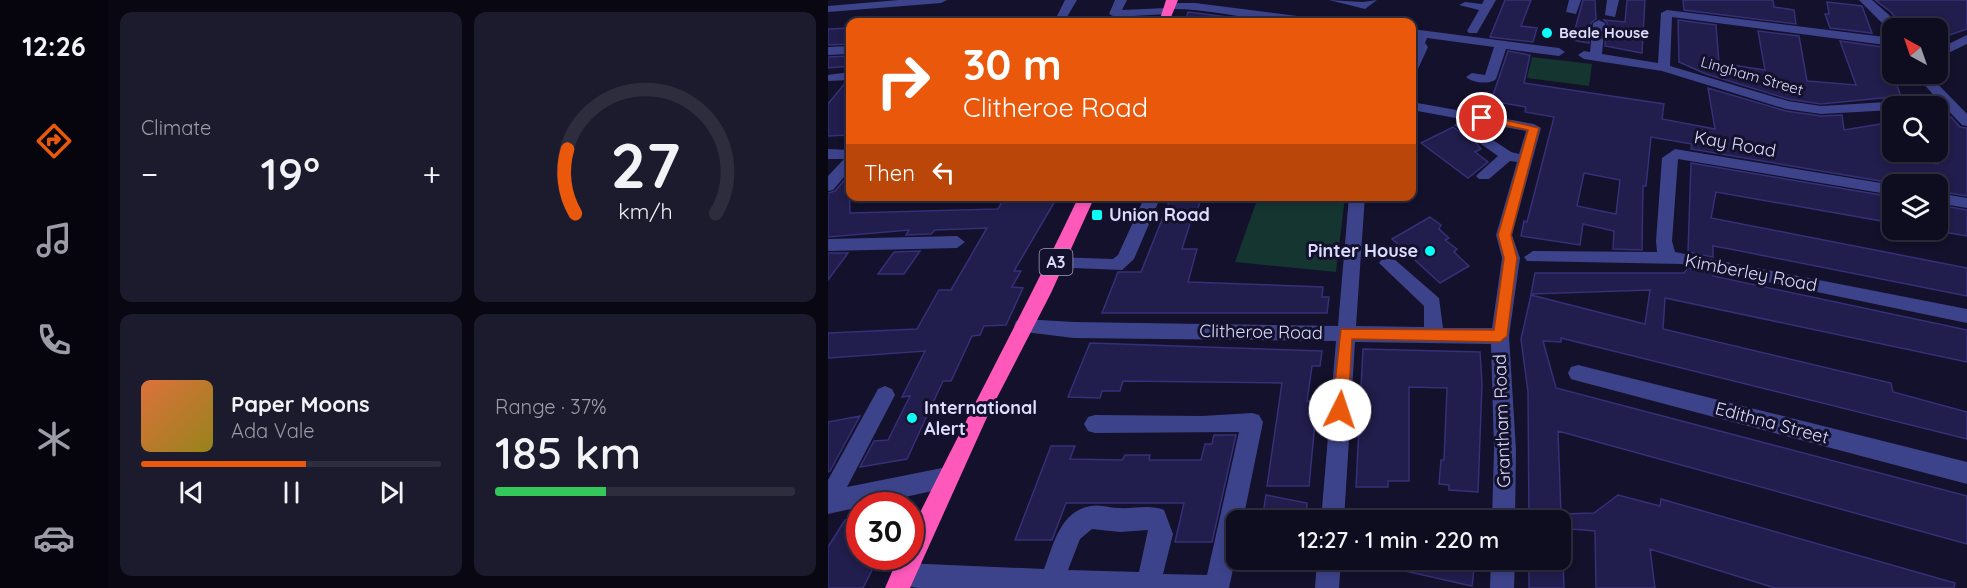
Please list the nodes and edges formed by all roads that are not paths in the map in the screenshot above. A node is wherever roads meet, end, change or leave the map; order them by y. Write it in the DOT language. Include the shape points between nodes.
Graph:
graph roads {
  1 [pos="941,0"];
  2 [pos="1071,0"];
  3 [pos="1121,0"];
  4 [pos="1335,0"];
  5 [pos="1371,0"];
  6 [pos="1575,0"];
  7 [pos="1612,0"];
  8 [pos="1865,0"];
  9 [pos="1211,4"];
  10 [pos="1488,4"];
  11 [pos="1464,6"];
  12 [pos="828,9"];
  13 [pos="1169,10"];
  14 [pos="1572,12"];
  15 [pos="1611,15"];
  16 [pos="1061,18"];
  17 [pos="1296,18"];
  18 [pos="1886,18"];
  19 [pos="1599,23"];
  20 [pos="1417,34"];
  21 [pos="1472,35"];
  22 [pos="1967,39"];
  23 [pos="1882,41"];
  24 [pos="1501,44"];
  25 [pos="1948,49"];
  26 [pos="846,50"];
  27 [pos="828,51"];
  28 [pos="1559,52"];
  29 [pos="1416,60"];
  30 [pos="1664,68"];
  31 [pos="1472,77"];
  32 [pos="1931,84"];
  33 [pos="1942,96"];
  34 [pos="1948,102"];
  35 [pos="1882,106"];
  36 [pos="1416,107"];
  37 [pos="1967,122"];
  38 [pos="1461,125"];
  39 [pos="828,154"];
  40 [pos="846,154"];
  41 [pos="1507,156"];
  42 [pos="1526,159"];
  43 [pos="846,166"];
  44 [pos="1484,176"];
  45 [pos="828,186"];
  46 [pos="1882,188"];
  47 [pos="1948,200"];
  48 [pos="1085,201"];
  49 [pos="1151,201"];
  50 [pos="1357,201"];
  51 [pos="1967,203"];
  52 [pos="957,242"];
  53 [pos="828,245"];
  54 [pos="1533,257"];
  55 [pos="1667,257"];
  56 [pos="1055,263"];
  57 [pos="1388,263"];
  58 [pos="1967,316"];
  59 [pos="1023,326"];
  60 [pos="1346,333"];
  61 [pos="1434,334"];
  62 [pos="1500,336"];
  63 [pos="1578,373"];
  64 [pos="885,395"];
  65 [pos="1095,424"];
  66 [pos="1967,473"];
  67 [pos="947,478"];
  68 [pos="829,502"];
  69 [pos="1333,510"];
  70 [pos="1504,510"];
  71 [pos="1328,570"];
  72 [pos="1503,570"];
  73 [pos="900,582"];
  74 [pos="1052,582"];
  75 [pos="1148,584"];
  76 [pos="1211,588"];
  77 [pos="1217,588"];
  78 [pos="1326,588"];
  79 [pos="1502,588"];
  1 -- 12 [label="street"];
  2 -- 16 [label="street"];
  3 -- 13 [label="street" via="1115,14"];
  4 -- 5 [label="street" via="1365,6"];
  6 -- 14 [label="street"];
  7 -- 15 [label="street"];
  8 -- 18 [label="street"];
  9 -- 13 [label="street"];
  9 -- 17 [label="street"];
  10 -- 11 [label="street"];
  10 -- 21 [label="street"];
  19 -- 30 [label="street, Lingham Street" via="1590,56"];
  20 -- 21 [label="street"];
  20 -- 29 [label="street" via="1422,47"];
  21 -- 24 [label="street"];
  22 -- 25 [label="street"];
  23 -- 30 [label="street" via="1667,13"];
  24 -- 28 [label="street"];
  24 -- 31 [label="street" via="1490,79"];
  26 -- 27 [label="street"];
  30 -- 35 [label="street, Lingham Street" via="1786,105 1821,110"];
  32 -- 33 [label="street"];
  34 -- 37 [label="street"];
  36 -- 42 [label="street, Grantham Road" via="1534,128"];
  38 -- 41 [label="street"];
  39 -- 40 [label="street"];
  41 -- 42 [label="street"];
  41 -- 44 [label="street"];
  42 -- 62 [label="street, Grantham Road" via="1504,235 1511,258"];
  43 -- 45 [label="street"];
  46 -- 55 [label="street, Kay Road" via="1675,154 1669,158 1664,241"];
  47 -- 51 [label="street"];
  48 -- 56 [label="highway, A3"];
  49 -- 56 [label="street" via="1125,259 1116,265"];
  50 -- 60 [label="street"];
  52 -- 53 [label="street"];
  54 -- 55 [label="street, Kimberley Road"];
  55 -- 58 [label="street, Kimberley Road"];
  56 -- 59 [label="highway, A3"];
  57 -- 61 [label="street" via="1433,303"];
  59 -- 60 [label="street, Clitheroe Road"];
  59 -- 67 [label="highway, A3"];
  60 -- 61 [label="street, Clitheroe Road"];
  60 -- 69 [label="street"];
  61 -- 62 [label="street, Clitheroe Road"];
  62 -- 70 [label="street, Grantham Road"];
  63 -- 66 [label="street, Edithna Street"];
  64 -- 68 [label="street"];
  65 -- 77 [label="street" via="1252,422"];
  67 -- 68 [label="street"];
  67 -- 73 [label="highway, A3"];
  71 -- 78 [label="street"];
  72 -- 79 [label="street"];
  73 -- 74 [label="street"];
  74 -- 75 [label="street"];
  74 -- 75 [label="street" via="1071,531 1080,521 1092,517 1156,518 1161,534"];
  75 -- 76 [label="street"];
}
